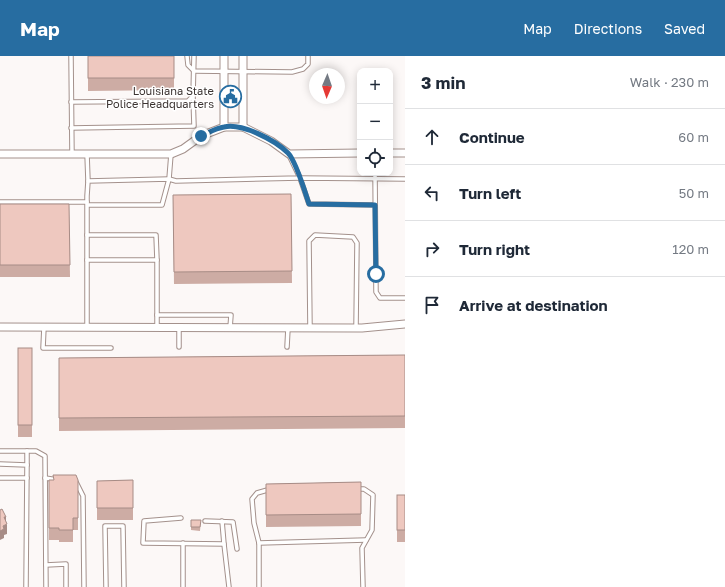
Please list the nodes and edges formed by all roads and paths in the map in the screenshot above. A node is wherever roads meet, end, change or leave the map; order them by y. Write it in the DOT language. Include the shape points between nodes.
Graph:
graph roads {
  1 [pos="71,56"];
  2 [pos="187,56"];
  3 [pos="194,56"];
  4 [pos="224,56"];
  5 [pos="243,56"];
  6 [pos="308,56"];
  7 [pos="194,71"];
  8 [pos="243,71"];
  9 [pos="224,72"];
  10 [pos="193,96"];
  11 [pos="71,102"];
  12 [pos="224,127"];
  13 [pos="243,127"];
  14 [pos="72,128"];
  15 [pos="357,153"];
  16 [pos="393,153"];
  17 [pos="405,153"];
  18 [pos="0,154"];
  19 [pos="72,154"];
  20 [pos="87,154"];
  21 [pos="171,154"];
  22 [pos="289,154"];
  23 [pos="300,178"];
  24 [pos="375,178"];
  25 [pos="405,179"];
  26 [pos="88,180"];
  27 [pos="169,180"];
  28 [pos="0,202"];
  29 [pos="87,203"];
  30 [pos="375,205"];
  31 [pos="87,235"];
  32 [pos="87,260"];
  33 [pos="157,260"];
  34 [pos="405,298"];
  35 [pos="157,315"];
  36 [pos="405,324"];
  37 [pos="0,327"];
  38 [pos="44,327"];
  39 [pos="87,327"];
  40 [pos="157,327"];
  41 [pos="178,328"];
  42 [pos="230,328"];
  43 [pos="288,328"];
  44 [pos="310,328"];
  45 [pos="356,328"];
  46 [pos="179,347"];
  47 [pos="287,347"];
  48 [pos="111,348"];
  49 [pos="0,451"];
  50 [pos="27,451"];
  51 [pos="0,464"];
  52 [pos="27,465"];
  53 [pos="0,478"];
  54 [pos="27,478"];
  55 [pos="45,478"];
  56 [pos="64,480"];
  57 [pos="71,481"];
  58 [pos="279,488"];
  59 [pos="349,489"];
  60 [pos="181,518"];
  61 [pos="205,521"];
  62 [pos="222,521"];
  63 [pos="366,540"];
  64 [pos="183,543"];
  65 [pos="259,543"];
  66 [pos="224,544"];
  67 [pos="237,549"];
  68 [pos="46,565"];
  69 [pos="26,587"];
  70 [pos="46,587"];
  71 [pos="66,587"];
  72 [pos="84,587"];
  73 [pos="106,587"];
  74 [pos="124,587"];
  75 [pos="183,587"];
  76 [pos="229,587"];
  77 [pos="259,587"];
  78 [pos="363,587"];
  1 -- 11 [label="lane"];
  2 -- 7 [label="lane" via="188,65"];
  3 -- 7 [label="lane"];
  4 -- 9 [label="street"];
  5 -- 8 [label="street"];
  6 -- 8 [label="lane" via="308,64 303,69 292,72"];
  7 -- 9 [label="lane"];
  7 -- 10 [label="lane"];
  8 -- 9 [label="lane"];
  8 -- 13 [label="street"];
  9 -- 12 [label="street"];
  10 -- 11 [label="lane" via="188,101"];
  10 -- 14 [label="lane" via="194,126"];
  11 -- 14 [label="lane"];
  12 -- 13 [label="street"];
  12 -- 21 [label="street" via="201,136"];
  13 -- 22 [label="street"];
  14 -- 19 [label="lane"];
  15 -- 22 [label="street"];
  16 -- 17 [label="street"];
  18 -- 19 [label="street"];
  19 -- 20 [label="street"];
  20 -- 21 [label="street"];
  20 -- 26 [label="lane"];
  21 -- 27 [label="lane"];
  22 -- 23 [label="lane"];
  23 -- 24 [label="lane"];
  23 -- 27 [label="lane"];
  23 -- 30 [label="lane" via="309,204"];
  24 -- 25 [label="lane"];
  24 -- 30 [label="lane"];
  26 -- 27 [label="lane"];
  26 -- 29 [label="lane"];
  27 -- 29 [label="lane" via="162,205"];
  28 -- 29 [label="lane"];
  29 -- 31 [label="lane"];
  30 -- 34 [label="lane" via="376,292 380,298"];
  31 -- 32 [label="lane"];
  31 -- 33 [label="lane" via="156,235"];
  32 -- 33 [label="lane"];
  32 -- 39 [label="lane"];
  33 -- 35 [label="lane"];
  35 -- 40 [label="lane"];
  35 -- 42 [label="lane" via="231,315"];
  36 -- 45 [label="street"];
  37 -- 38 [label="street"];
  38 -- 39 [label="street"];
  38 -- 48 [label="lane" via="43,348"];
  39 -- 40 [label="street"];
  40 -- 41 [label="street"];
  41 -- 42 [label="street"];
  41 -- 46 [label="lane"];
  42 -- 43 [label="street"];
  43 -- 44 [label="street"];
  43 -- 47 [label="lane"];
  44 -- 45 [label="street"];
  44 -- 45 [label="lane" via="309,241 315,236 353,237 357,243"];
  49 -- 50 [label="lane"];
  50 -- 52 [label="lane"];
  50 -- 55 [label="lane" via="36,451 45,456"];
  51 -- 52 [label="lane"];
  52 -- 54 [label="lane"];
  53 -- 54 [label="lane"];
  54 -- 69 [label="lane"];
  55 -- 56 [label="lane"];
  55 -- 68 [label="lane"];
  57 -- 72 [label="lane" via="77,482 83,496"];
  58 -- 65 [label="lane" via="266,489 252,499"];
  59 -- 63 [label="lane" via="364,489 373,495 372,530"];
  60 -- 64 [label="lane" via="144,521 143,543"];
  61 -- 62 [label="lane"];
  62 -- 66 [label="lane"];
  62 -- 67 [label="lane" via="233,522"];
  63 -- 65 [label="lane"];
  63 -- 78 [label="lane" via="362,548"];
  64 -- 66 [label="lane"];
  64 -- 75 [label="lane"];
  65 -- 77 [label="lane"];
  66 -- 76 [label="lane"];
  68 -- 70 [label="lane"];
  68 -- 71 [label="lane" via="66,564"];
  73 -- 74 [label="lane" via="105,526 123,526"];
}
